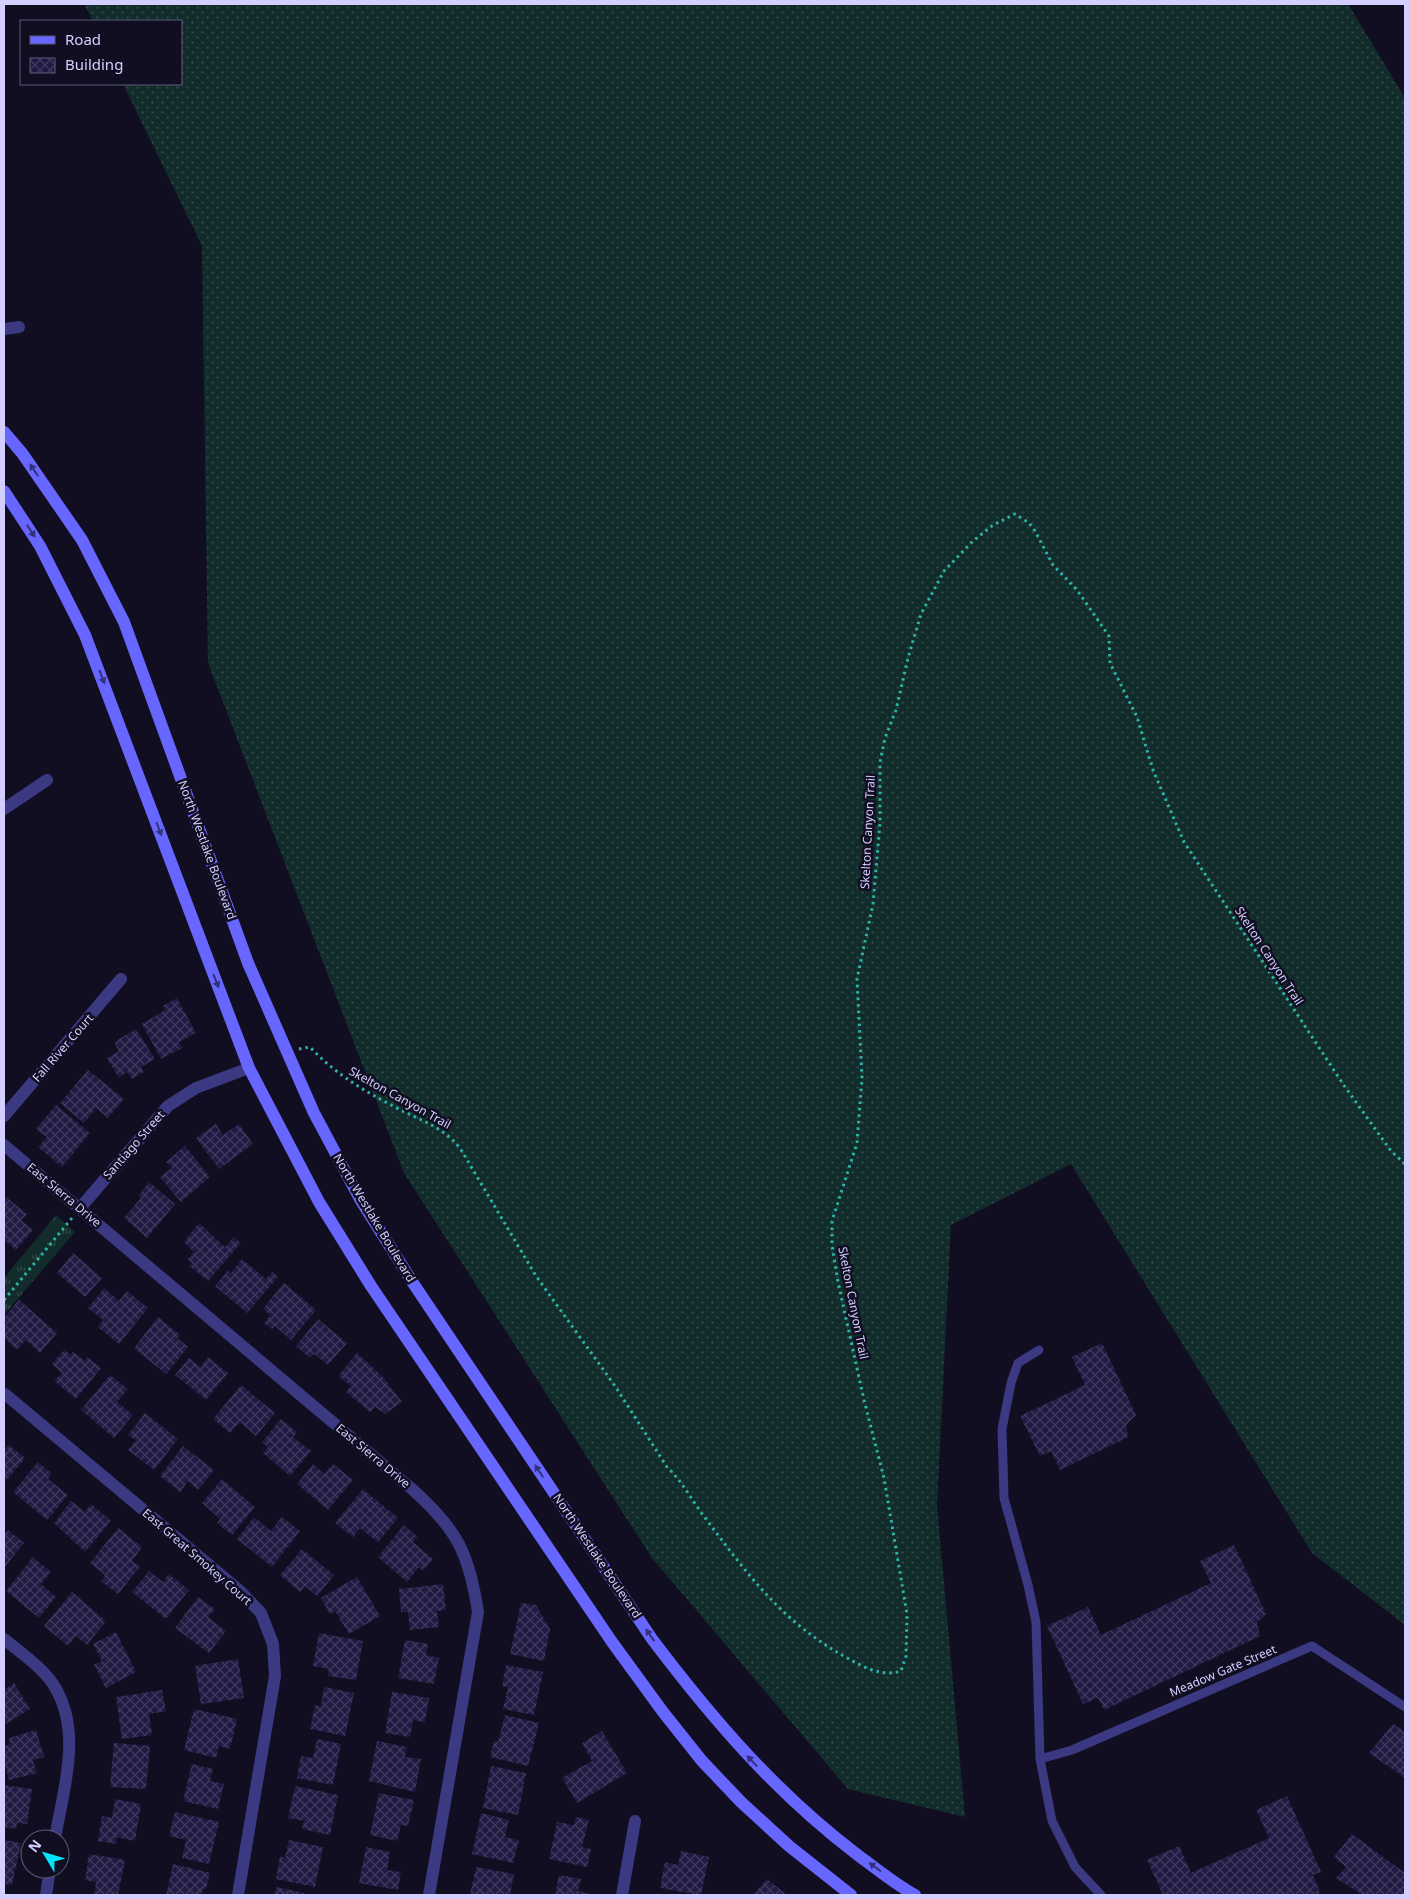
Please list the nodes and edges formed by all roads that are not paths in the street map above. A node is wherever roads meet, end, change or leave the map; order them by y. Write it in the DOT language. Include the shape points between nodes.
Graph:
graph roads {
  1 [pos="19,328"];
  2 [pos="4,329"];
  3 [pos="4,432"];
  4 [pos="4,491"];
  5 [pos="47,780"];
  6 [pos="4,809"];
  7 [pos="121,979"];
  8 [pos="249,1068"];
  9 [pos="4,1116"];
  10 [pos="4,1145"];
  11 [pos="80,1208"];
  12 [pos="1039,1350"];
  13 [pos="5,1394"];
  14 [pos="4,1639"];
  15 [pos="1405,1707"];
  16 [pos="1040,1759"];
  17 [pos="635,1821"];
  18 [pos="57,1829"];
  19 [pos="48,1879"];
  20 [pos="46,1895"];
  21 [pos="238,1895"];
  22 [pos="429,1895"];
  23 [pos="622,1895"];
  24 [pos="851,1895"];
  25 [pos="915,1895"];
  26 [pos="1101,1895"];
  1 -- 2 [label="street"];
  25 -- 3 [label="main road, North Westlake Boulevard, one-way" via="844,1844 767,1777 717,1722 652,1639 360,1199 314,1113 248,963 124,622 82,540"];
  4 -- 8 [label="main road, one-way" via="40,546 86,635"];
  5 -- 6 [label="street"];
  7 -- 9 [label="street, Fall River Court"];
  8 -- 11 [label="street, Santiago Street" via="196,1088 168,1106"];
  8 -- 24 [label="main road" via="319,1202 371,1286 612,1642 702,1761 789,1846"];
  10 -- 11 [label="street, East Sierra Drive"];
  11 -- 22 [label="street, East Sierra Drive" via="412,1489 455,1533 474,1583 478,1612"];
  12 -- 16 [label="lane" via="1018,1363 1002,1430 1004,1498 1036,1622"];
  13 -- 21 [label="street, East Great Smokey Court" via="238,1590 261,1614 273,1644 275,1676"];
  14 -- 18 [label="street" via="56,1688 68,1717 70,1746"];
  15 -- 16 [label="lane, Meadow Gate Street" via="1312,1646 1072,1750"];
  16 -- 26 [label="lane" via="1052,1822 1075,1867"];
  17 -- 23 [label="street"];
  19 -- 20 [label="street"];
}
